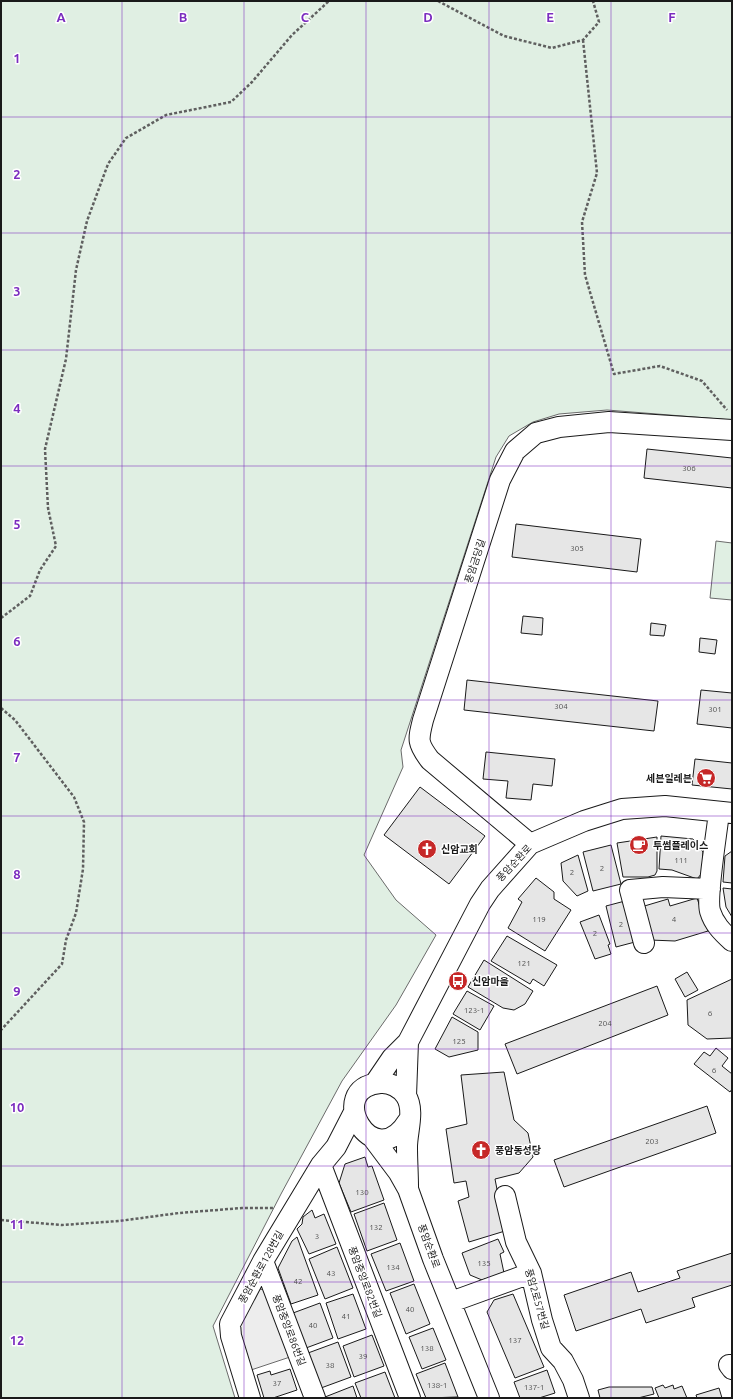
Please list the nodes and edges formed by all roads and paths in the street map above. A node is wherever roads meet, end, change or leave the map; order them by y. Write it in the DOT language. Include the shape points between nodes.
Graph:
graph roads {
  1 [pos="329,1"];
  2 [pos="438,1"];
  3 [pos="593,1"];
  4 [pos="583,40"];
  5 [pos="732,416"];
  6 [pos="732,430"];
  7 [pos="1,618"];
  8 [pos="1,708"];
  9 [pos="726,813"];
  10 [pos="530,844"];
  11 [pos="710,889"];
  12 [pos="732,941"];
  13 [pos="644,943"];
  14 [pos="1,1030"];
  15 [pos="408,1042"];
  16 [pos="375,1083"];
  17 [pos="406,1096"];
  18 [pos="354,1112"];
  19 [pos="408,1121"];
  20 [pos="370,1136"];
  21 [pos="336,1147"];
  22 [pos="322,1165"];
  23 [pos="408,1189"];
  24 [pos="505,1196"];
  25 [pos="294,1208"];
  26 [pos="1,1220"];
  27 [pos="263,1262"];
  28 [pos="531,1273"];
  29 [pos="451,1302"];
  30 [pos="250,1398"];
  31 [pos="314,1398"];
  32 [pos="410,1398"];
  33 [pos="489,1398"];
  34 [pos="579,1398"];
  1 -- 7 [label="path" via="292,34 252,82 231,102 166,115 126,138 108,164 87,221 76,270 66,359 46,448 48,508 56,546 40,570 30,596"];
  2 -- 4 [label="path" via="504,36 552,48"];
  3 -- 4 [label="path" via="600,22"];
  4 -- 5 [label="path" via="597,173 582,222 585,275 614,374 660,366 702,381"];
  6 -- 10 [label="street, 풍암금당길" via="609,422 559,427 536,433 515,450 500,480 419,734 420,746 430,760"];
  8 -- 14 [label="path" via="15,720 74,797 84,822 83,869 76,913 66,940 62,964"];
  9 -- 10 [label="street, 풍암순환로" via="665,806 622,809 584,821"];
  9 -- 11 [label="street"];
  10 -- 15 [label="street, 풍암순환로" via="480,904"];
  11 -- 12 [label="street" via="710,910 720,930"];
  11 -- 13 [label="street" via="663,887 630,890"];
  15 -- 16 [label="street, 풍암순환로" via="392,1058"];
  15 -- 17 [label="street, 풍암순환로"];
  16 -- 17 [label="street" via="393,1085"];
  16 -- 18 [label="street, 풍암순환로" via="359,1094"];
  17 -- 19 [label="street, 풍암순환로" via="410,1112"];
  18 -- 20 [label="street, 풍암순환로" via="360,1129"];
  18 -- 21 [label="street, 풍암순환로128번길"];
  19 -- 20 [label="street" via="404,1129 389,1138"];
  19 -- 23 [label="street, 풍암순환로"];
  20 -- 21 [label="street, 풍암순환로128번길"];
  20 -- 23 [label="street, 풍암순환로" via="399,1173"];
  21 -- 22 [label="street, 풍암순환로128번길"];
  22 -- 25 [label="street, 풍암순환로128번길"];
  22 -- 32 [label="street, 풍암중앙로82번길"];
  23 -- 29 [label="street, 풍암순환로"];
  24 -- 28 [label="street, 풍암2로57번길" via="516,1242"];
  25 -- 26 [label="path" via="242,1208 62,1226"];
  25 -- 27 [label="street, 풍암순환로128번길"];
  27 -- 30 [label="street, 풍암순환로128번길" via="230,1324 231,1336"];
  27 -- 31 [label="street, 풍암중앙로86번길"];
  28 -- 29 [label="street"];
  28 -- 34 [label="street, 풍암2로57번길" via="551,1348 563,1361"];
  29 -- 33 [label="street, 풍암순환로"];
}
